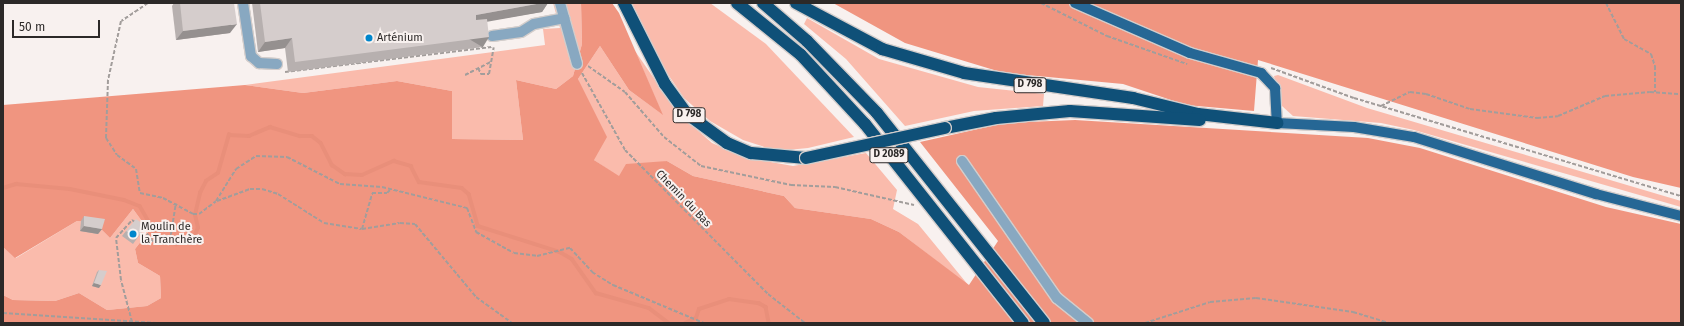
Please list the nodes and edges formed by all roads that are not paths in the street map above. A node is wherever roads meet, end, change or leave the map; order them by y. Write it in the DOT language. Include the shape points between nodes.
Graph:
graph roads {
  1 [pos="243,3"];
  2 [pos="560,3"];
  3 [pos="624,3"];
  4 [pos="737,3"];
  5 [pos="763,3"];
  6 [pos="796,3"];
  7 [pos="1075,3"];
  8 [pos="564,18"];
  9 [pos="492,36"];
  10 [pos="277,64"];
  11 [pos="577,64"];
  12 [pos="1277,123"];
  13 [pos="962,161"];
  14 [pos="1681,216"];
  15 [pos="1023,323"];
  16 [pos="1044,323"];
  17 [pos="1088,323"];
  1 -- 10 [label="street" via="251,56 259,63"];
  2 -- 8 [label="street"];
  3 -- 12 [label="highway, D 798, bridge" via="665,84 686,113 727,143 751,152 806,158 996,118 1070,111"];
  4 -- 15 [label="highway, D 2089" via="801,55 865,124"];
  5 -- 16 [label="highway, D 2089" via="808,40 877,113"];
  6 -- 12 [label="highway, D 798" via="882,49 964,73 1133,98 1198,114"];
  7 -- 12 [label="main road" via="1190,53 1261,73 1270,80 1277,100"];
  8 -- 9 [label="street" via="534,24 521,32"];
  8 -- 11 [label="street"];
  12 -- 14 [label="main road" via="1354,127 1414,137 1596,194"];
  13 -- 17 [label="street" via="1057,298"];
}
